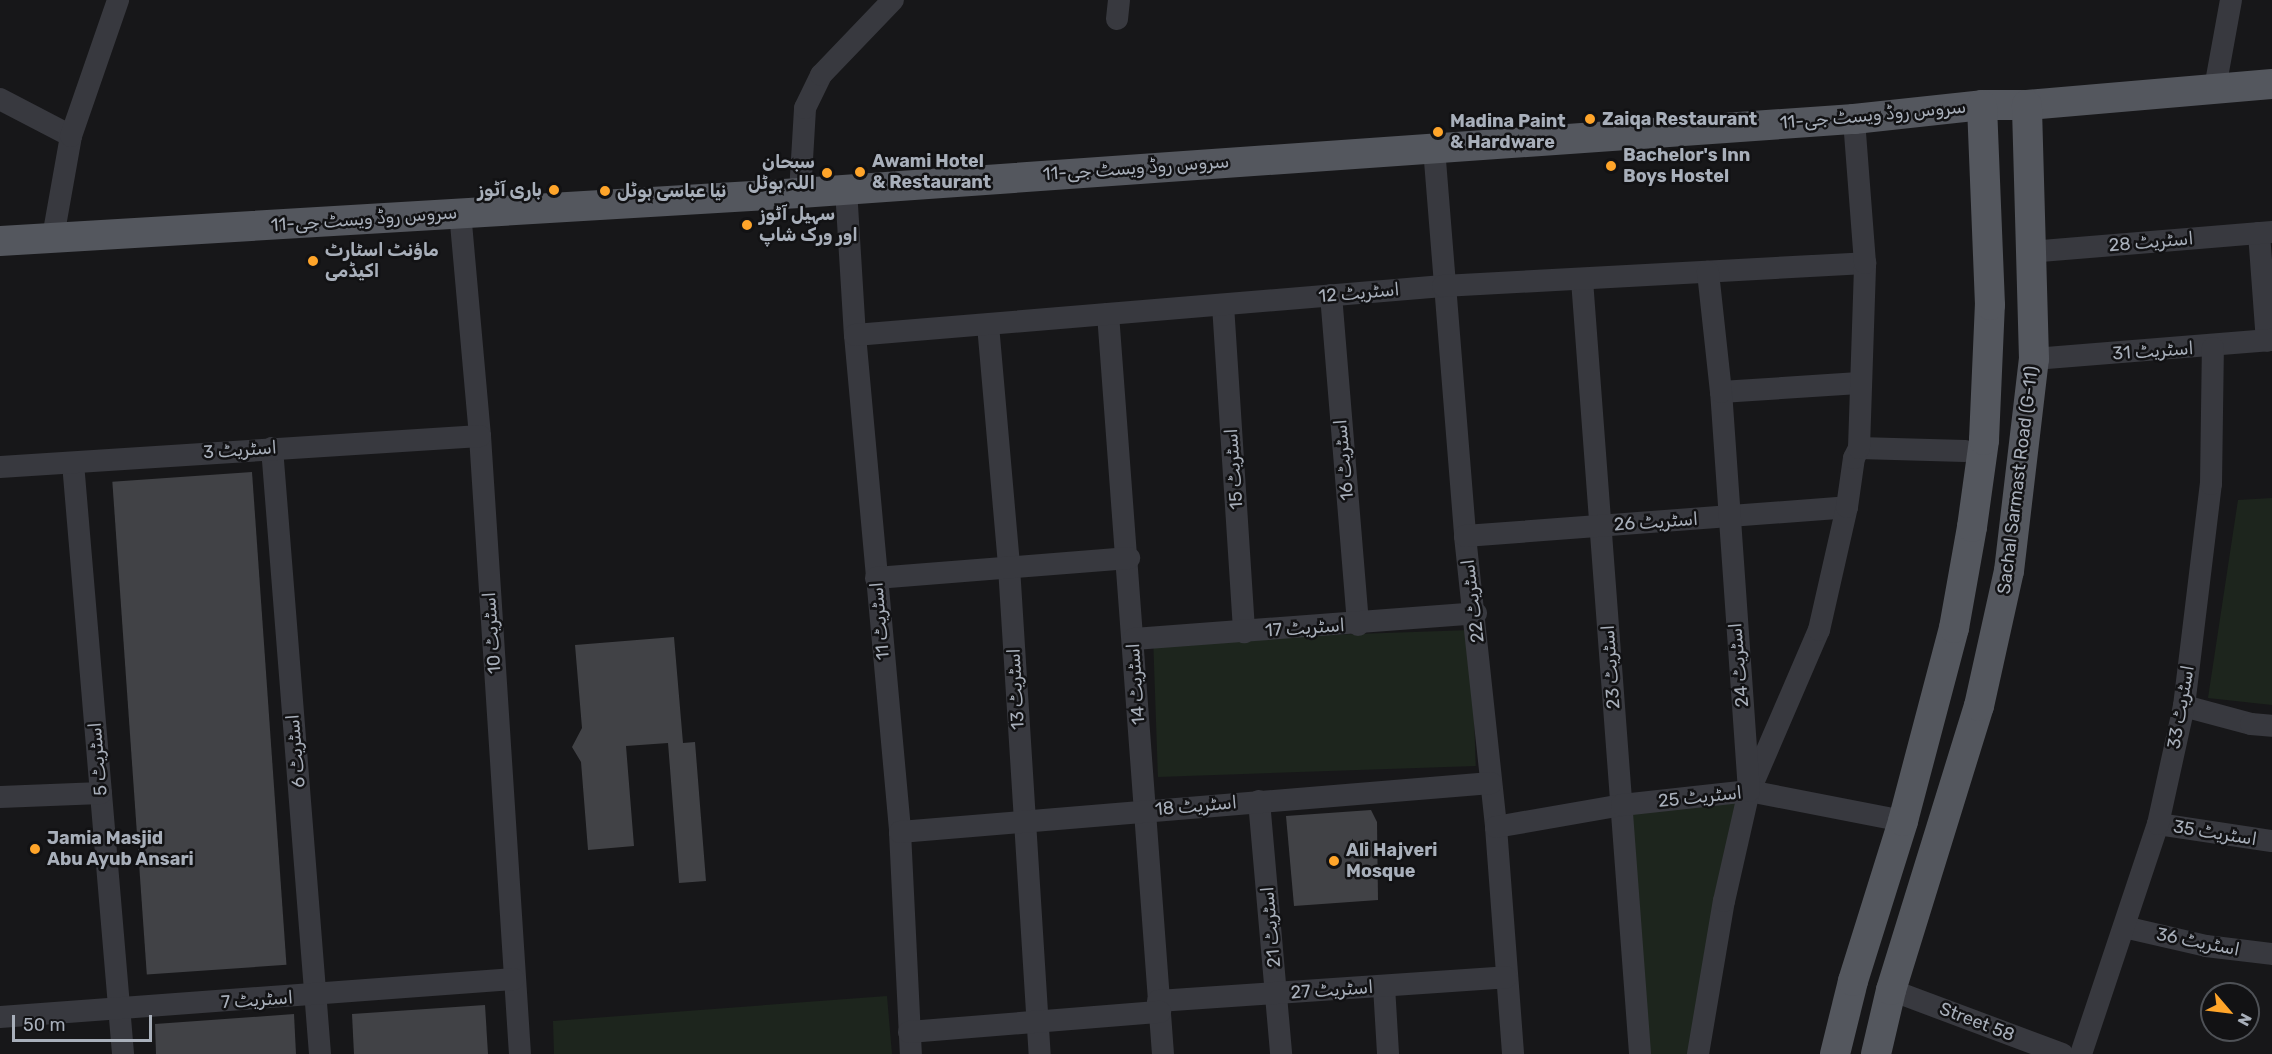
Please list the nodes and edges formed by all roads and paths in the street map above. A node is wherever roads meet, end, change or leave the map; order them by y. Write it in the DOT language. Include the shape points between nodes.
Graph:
graph roads {
  1 [pos="118,0"];
  2 [pos="893,0"];
  3 [pos="2231,0"];
  4 [pos="2272,84"];
  5 [pos="2215,88"];
  6 [pos="0,99"];
  7 [pos="1982,105"];
  8 [pos="2027,105"];
  9 [pos="1854,119"];
  10 [pos="71,136"];
  11 [pos="1434,148"];
  12 [pos="846,189"];
  13 [pos="800,193"];
  14 [pos="459,212"];
  15 [pos="2266,233"];
  16 [pos="53,237"];
  17 [pos="0,241"];
  18 [pos="2029,252"];
  19 [pos="1865,263"];
  20 [pos="1708,272"];
  21 [pos="1582,280"];
  22 [pos="1443,286"];
  23 [pos="1331,295"];
  24 [pos="1223,305"];
  25 [pos="1108,314"];
  26 [pos="988,325"];
  27 [pos="855,335"];
  28 [pos="2270,340"];
  29 [pos="2213,348"];
  30 [pos="2034,359"];
  31 [pos="1859,382"];
  32 [pos="1721,392"];
  33 [pos="480,436"];
  34 [pos="272,448"];
  35 [pos="1859,448"];
  36 [pos="1965,451"];
  37 [pos="73,463"];
  38 [pos="0,468"];
  39 [pos="1847,507"];
  40 [pos="1728,517"];
  41 [pos="1601,525"];
  42 [pos="1465,536"];
  43 [pos="1129,558"];
  44 [pos="1009,567"];
  45 [pos="876,578"];
  46 [pos="1476,613"];
  47 [pos="1358,625"];
  48 [pos="1244,632"];
  49 [pos="1134,639"];
  50 [pos="2184,706"];
  51 [pos="2272,726"];
  52 [pos="1491,783"];
  53 [pos="1749,791"];
  54 [pos="101,793"];
  55 [pos="0,797"];
  56 [pos="1259,801"];
  57 [pos="1622,805"];
  58 [pos="1144,810"];
  59 [pos="1023,819"];
  60 [pos="1903,821"];
  61 [pos="2158,824"];
  62 [pos="1496,827"];
  63 [pos="900,832"];
  64 [pos="2272,841"];
  65 [pos="2124,927"];
  66 [pos="2272,954"];
  67 [pos="1506,977"];
  68 [pos="514,979"];
  69 [pos="1853,981"];
  70 [pos="1384,986"];
  71 [pos="1891,990"];
  72 [pos="1277,994"];
  73 [pos="316,996"];
  74 [pos="1159,1006"];
  75 [pos="120,1010"];
  76 [pos="0,1017"];
  77 [pos="1038,1020"];
  78 [pos="910,1043"];
  79 [pos="123,1054"];
  80 [pos="320,1054"];
  81 [pos="520,1054"];
  82 [pos="1040,1054"];
  83 [pos="1163,1054"];
  84 [pos="1281,1054"];
  85 [pos="1388,1054"];
  86 [pos="1513,1054"];
  87 [pos="1640,1054"];
  88 [pos="1698,1054"];
  89 [pos="1835,1054"];
  90 [pos="1876,1054"];
  91 [pos="2062,1054"];
  92 [pos="2081,1054"];
  1 -- 10 [label="street"];
  2 -- 13 [label="street" via="821,75 805,108"];
  3 -- 5 [label="street"];
  4 -- 5 [label="main road, سروس روڈ ویسٹ جی-11"];
  5 -- 8 [label="main road, سروس روڈ ویسٹ جی-11"];
  6 -- 10 [label="street"];
  7 -- 8 [label="main road, سروس روڈ ویسٹ جی-11"];
  7 -- 9 [label="main road, سروس روڈ ویسٹ جی-11"];
  7 -- 60 [label="main road" via="1990,305 1984,440 1954,628"];
  8 -- 18 [label="main road, Sachal Sarmast Road (G-11)"];
  9 -- 11 [label="main road, سروس روڈ ویسٹ جی-11"];
  9 -- 19 [label="street"];
  10 -- 16 [label="street"];
  11 -- 12 [label="main road, سروس روڈ ویسٹ جی-11"];
  11 -- 22 [label="street, اسٹریٹ 22"];
  12 -- 13 [label="main road, سروس روڈ ویسٹ جی-11"];
  12 -- 27 [label="street, اسٹریٹ 11"];
  13 -- 14 [label="main road, سروس روڈ ویسٹ جی-11"];
  14 -- 16 [label="main road, سروس روڈ ویسٹ جی-11"];
  14 -- 33 [label="street, اسٹریٹ 10"];
  15 -- 18 [label="street, اسٹریٹ 28"];
  15 -- 28 [label="street"];
  16 -- 17 [label="main road, سروس روڈ ویسٹ جی-11"];
  18 -- 30 [label="main road, Sachal Sarmast Road (G-11)"];
  19 -- 20 [label="street, اسٹریٹ 12"];
  19 -- 31 [label="street"];
  20 -- 21 [label="street, اسٹریٹ 12"];
  20 -- 32 [label="street, اسٹریٹ 24"];
  21 -- 22 [label="street, اسٹریٹ 12"];
  21 -- 41 [label="street, اسٹریٹ 23"];
  22 -- 23 [label="street, اسٹریٹ 12"];
  22 -- 42 [label="street, اسٹریٹ 22"];
  23 -- 24 [label="street, اسٹریٹ 12"];
  23 -- 47 [label="street, اسٹریٹ 16"];
  24 -- 25 [label="street, اسٹریٹ 12"];
  24 -- 48 [label="street, اسٹریٹ 15"];
  25 -- 26 [label="street, اسٹریٹ 12"];
  25 -- 43 [label="street, اسٹریٹ 14"];
  26 -- 27 [label="street, اسٹریٹ 12"];
  26 -- 44 [label="street, اسٹریٹ 13"];
  27 -- 45 [label="street, اسٹریٹ 11"];
  28 -- 29 [label="street, اسٹریٹ 31"];
  29 -- 30 [label="street, اسٹریٹ 31"];
  29 -- 50 [label="street, اسٹریٹ 33" via="2211,484"];
  30 -- 71 [label="main road, Sachal Sarmast Road (G-11)" via="2009,571 1978,706"];
  31 -- 32 [label="street"];
  31 -- 35 [label="street"];
  32 -- 40 [label="street, اسٹریٹ 24"];
  33 -- 34 [label="street, اسٹریٹ 3"];
  33 -- 68 [label="street, اسٹریٹ 10"];
  34 -- 37 [label="street, اسٹریٹ 3"];
  34 -- 73 [label="street, اسٹریٹ 6"];
  35 -- 36 [label="street"];
  35 -- 39 [label="street"];
  37 -- 38 [label="street, اسٹریٹ 3"];
  37 -- 54 [label="street, اسٹریٹ 5"];
  39 -- 40 [label="street, اسٹریٹ 26"];
  39 -- 53 [label="street" via="1819,630"];
  40 -- 41 [label="street, اسٹریٹ 26"];
  40 -- 53 [label="street, اسٹریٹ 24"];
  41 -- 42 [label="street, اسٹریٹ 26"];
  41 -- 57 [label="street, اسٹریٹ 23"];
  42 -- 46 [label="street, اسٹریٹ 22"];
  43 -- 44 [label="street"];
  43 -- 49 [label="street, اسٹریٹ 14"];
  44 -- 45 [label="street"];
  44 -- 59 [label="street, اسٹریٹ 13"];
  45 -- 63 [label="street, اسٹریٹ 11"];
  46 -- 47 [label="street, اسٹریٹ 17"];
  46 -- 52 [label="street, اسٹریٹ 22"];
  47 -- 48 [label="street, اسٹریٹ 17"];
  48 -- 49 [label="street, اسٹریٹ 17"];
  49 -- 58 [label="street, اسٹریٹ 14"];
  50 -- 51 [label="street"];
  50 -- 61 [label="street, اسٹریٹ 33"];
  52 -- 56 [label="street, اسٹریٹ 18"];
  52 -- 62 [label="street, اسٹریٹ 22"];
  53 -- 57 [label="street, اسٹریٹ 25"];
  53 -- 60 [label="street, اسٹریٹ 25"];
  53 -- 88 [label="street, اسٹریٹ 24" via="1724,901"];
  54 -- 55 [label="street"];
  54 -- 75 [label="street, اسٹریٹ 5"];
  56 -- 58 [label="street, اسٹریٹ 18"];
  56 -- 72 [label="street, اسٹریٹ 21"];
  57 -- 62 [label="street, اسٹریٹ 25"];
  57 -- 87 [label="street, اسٹریٹ 23"];
  58 -- 59 [label="street, اسٹریٹ 18"];
  58 -- 74 [label="street, اسٹریٹ 14"];
  59 -- 63 [label="street, اسٹریٹ 18"];
  59 -- 77 [label="street, اسٹریٹ 13"];
  60 -- 69 [label="main road"];
  61 -- 64 [label="street, اسٹریٹ 35"];
  61 -- 65 [label="street, اسٹریٹ 33"];
  62 -- 67 [label="street, اسٹریٹ 22"];
  63 -- 78 [label="street, اسٹریٹ 11"];
  65 -- 66 [label="street, اسٹریٹ 36" via="2206,946"];
  65 -- 92 [label="street, اسٹریٹ 33"];
  67 -- 70 [label="street, اسٹریٹ 27"];
  67 -- 86 [label="street, اسٹریٹ 22"];
  68 -- 73 [label="street, اسٹریٹ 7"];
  68 -- 81 [label="street, اسٹریٹ 10"];
  69 -- 71 [label="main road"];
  69 -- 89 [label="main road"];
  70 -- 72 [label="street, اسٹریٹ 27"];
  70 -- 85 [label="street"];
  71 -- 90 [label="main road, Sachal Sarmast Road (G-11)"];
  71 -- 91 [label="street, Street 58"];
  72 -- 74 [label="street, اسٹریٹ 27"];
  72 -- 84 [label="street, اسٹریٹ 21"];
  73 -- 75 [label="street, اسٹریٹ 7"];
  73 -- 80 [label="street, اسٹریٹ 6"];
  74 -- 77 [label="street, اسٹریٹ 27"];
  74 -- 83 [label="street, اسٹریٹ 14"];
  75 -- 76 [label="street, اسٹریٹ 7"];
  75 -- 79 [label="street, اسٹریٹ 5"];
  77 -- 78 [label="street, اسٹریٹ 27"];
  77 -- 82 [label="street, اسٹریٹ 13"];
}
